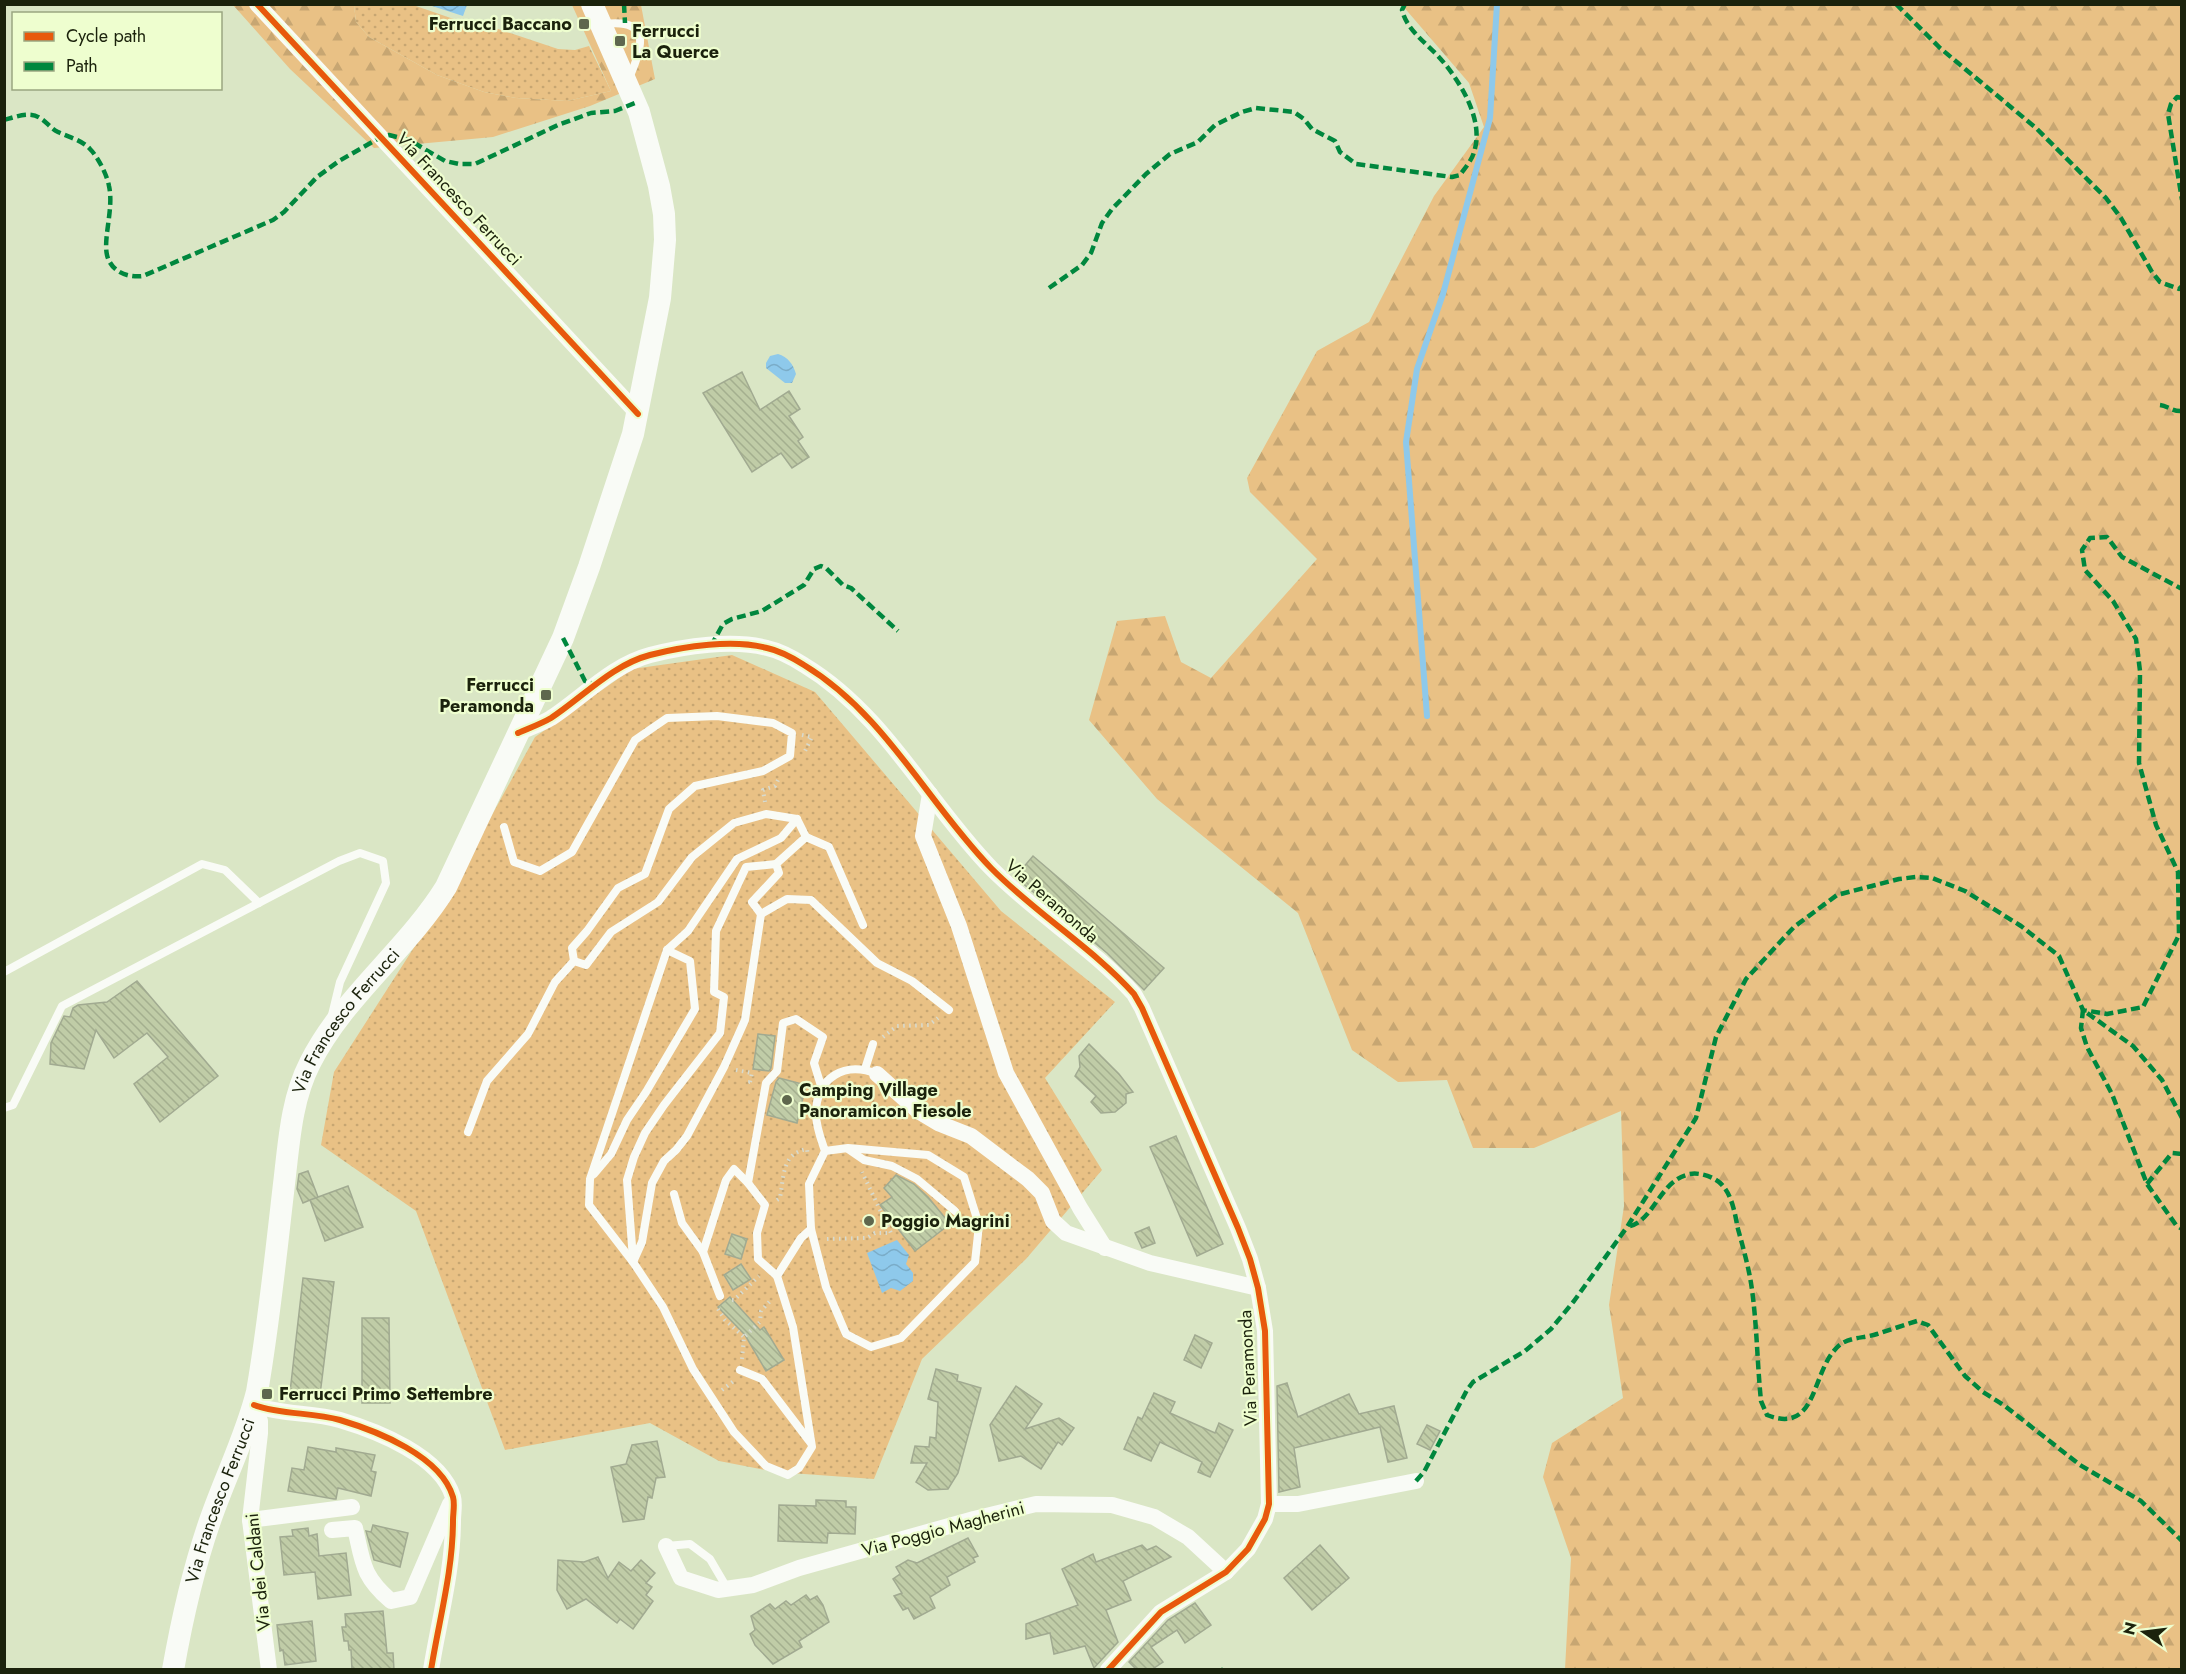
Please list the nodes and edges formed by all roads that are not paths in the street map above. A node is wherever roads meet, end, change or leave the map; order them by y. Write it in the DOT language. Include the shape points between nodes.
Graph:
graph roads {
  1 [pos="256,4"];
  2 [pos="596,15"];
  3 [pos="627,82"];
  4 [pos="638,414"];
  5 [pos="518,732"];
  6 [pos="930,794"];
  7 [pos="797,819"];
  8 [pos="504,826"];
  9 [pos="806,837"];
  10 [pos="776,864"];
  11 [pos="259,903"];
  12 [pos="761,914"];
  13 [pos="863,926"];
  14 [pos="667,950"];
  15 [pos="574,961"];
  16 [pos="4,972"];
  17 [pos="949,1010"];
  18 [pos="326,1035"];
  19 [pos="873,1044"];
  20 [pos="871,1072"];
  21 [pos="822,1089"];
  22 [pos="4,1108"];
  23 [pos="468,1132"];
  24 [pos="848,1148"];
  25 [pos="825,1151"];
  26 [pos="590,1179"];
  27 [pos="748,1184"];
  28 [pos="674,1194"];
  29 [pos="955,1211"];
  30 [pos="811,1229"];
  31 [pos="1105,1248"];
  32 [pos="703,1252"];
  33 [pos="633,1262"];
  34 [pos="777,1276"];
  35 [pos="1258,1288"];
  36 [pos="720,1296"];
  37 [pos="741,1370"];
  38 [pos="254,1405"];
  39 [pos="812,1444"];
  40 [pos="1416,1481"];
  41 [pos="453,1498"];
  42 [pos="1269,1504"];
  43 [pos="352,1507"];
  44 [pos="250,1520"];
  45 [pos="332,1530"];
  46 [pos="666,1546"];
  47 [pos="1226,1572"];
  48 [pos="727,1589"];
  49 [pos="173,1670"];
  50 [pos="269,1670"];
  51 [pos="431,1670"];
  52 [pos="1108,1670"];
  1 -- 4 [label="street, Via Francesco Ferrucci"];
  2 -- 3 [label="main road, Via Francesco Ferrucci"];
  2 -- 3 [label="lane" via="625,23 639,33 640,51"];
  3 -- 4 [label="main road, Via Francesco Ferrucci" via="651,149 665,240 660,298"];
  4 -- 5 [label="main road, Via Francesco Ferrucci" via="565,632"];
  5 -- 6 [label="street, Via Peramonda" via="549,719 626,664 679,650 748,644 789,656 841,690 888,739"];
  5 -- 18 [label="main road, Via Francesco Ferrucci" via="440,896"];
  6 -- 31 [label="street" via="923,836 959,926 1006,1073"];
  6 -- 35 [label="street, Via Peramonda" via="992,869 1134,994 1238,1228"];
  7 -- 9 [label="lane"];
  7 -- 14 [label="lane" via="781,838 737,859 688,931"];
  7 -- 15 [label="lane" via="766,814 734,823 692,857 658,902 610,932 586,965"];
  8 -- 15 [label="lane" via="514,862 540,871 572,852 635,740 667,718 717,716 773,723 792,733 790,756 763,771 695,786 669,809 645,874 618,888 572,948"];
  9 -- 10 [label="lane"];
  9 -- 13 [label="lane" via="829,847"];
  10 -- 12 [label="lane" via="779,873 752,902"];
  10 -- 33 [label="lane" via="746,867 716,931 714,992 724,997 720,1033 664,1105 634,1157 627,1180"];
  11 -- 16 [label="lane" via="225,870 202,864"];
  11 -- 18 [label="lane" via="360,853 383,861 387,883 340,982"];
  11 -- 22 [label="lane" via="62,1006 13,1105"];
  12 -- 17 [label="lane" via="787,899 811,900 877,963 912,981"];
  12 -- 33 [label="lane" via="745,1020 687,1136 664,1161 652,1183 642,1242"];
  14 -- 26 [label="lane"];
  14 -- 26 [label="lane" via="690,960 695,1009 627,1120 611,1154"];
  15 -- 23 [label="lane" via="555,982 528,1034 487,1081"];
  18 -- 38 [label="main road, Via Francesco Ferrucci" via="309,1065 294,1107"];
  19 -- 20 [label="lane"];
  20 -- 21 [label="lane" via="856,1068 834,1074"];
  20 -- 31 [label="street" via="918,1111 971,1136 1028,1179 1042,1193 1059,1229"];
  21 -- 25 [label="lane" via="816,1116"];
  21 -- 27 [label="lane" via="814,1063 823,1037 796,1019 783,1023 777,1071 766,1083"];
  24 -- 25 [label="lane"];
  24 -- 29 [label="lane" via="864,1160 892,1166 917,1179"];
  24 -- 30 [label="lane" via="928,1155 964,1178 979,1225 975,1262 902,1338 871,1347 846,1334 826,1287"];
  25 -- 30 [label="lane" via="808,1184"];
  26 -- 33 [label="lane" via="589,1205"];
  27 -- 32 [label="lane" via="734,1169 726,1180"];
  27 -- 34 [label="lane" via="765,1205 757,1233 758,1259"];
  28 -- 32 [label="lane" via="682,1223"];
  30 -- 34 [label="lane"];
  31 -- 35 [label="street"];
  32 -- 36 [label="lane"];
  33 -- 39 [label="lane" via="663,1307 693,1369 734,1432 766,1466 788,1475 799,1468"];
  34 -- 39 [label="lane" via="793,1327"];
  35 -- 42 [label="street, Via Peramonda" via="1264,1331"];
  37 -- 39 [label="lane" via="762,1379"];
  38 -- 41 [label="street" via="338,1420 382,1436 414,1452 439,1473"];
  38 -- 44 [label="street, Via dei Caldani" via="260,1433"];
  38 -- 49 [label="main road, Via Francesco Ferrucci" via="211,1518"];
  40 -- 42 [label="street" via="1298,1504"];
  41 -- 45 [label="street" via="410,1597 391,1601 378,1590 364,1571 355,1528"];
  41 -- 51 [label="street" via="453,1547"];
  42 -- 47 [label="street" via="1248,1549"];
  43 -- 44 [label="street"];
  44 -- 50 [label="street, Via dei Caldani"];
  46 -- 48 [label="street, Via Poggio Magherini" via="681,1578 718,1590"];
  46 -- 48 [label="lane" via="690,1544 710,1559"];
  47 -- 48 [label="street, Via Poggio Magherini" via="1188,1537 1154,1517 1112,1505 1036,1504 799,1568 753,1585"];
  47 -- 52 [label="street" via="1161,1612"];
}
